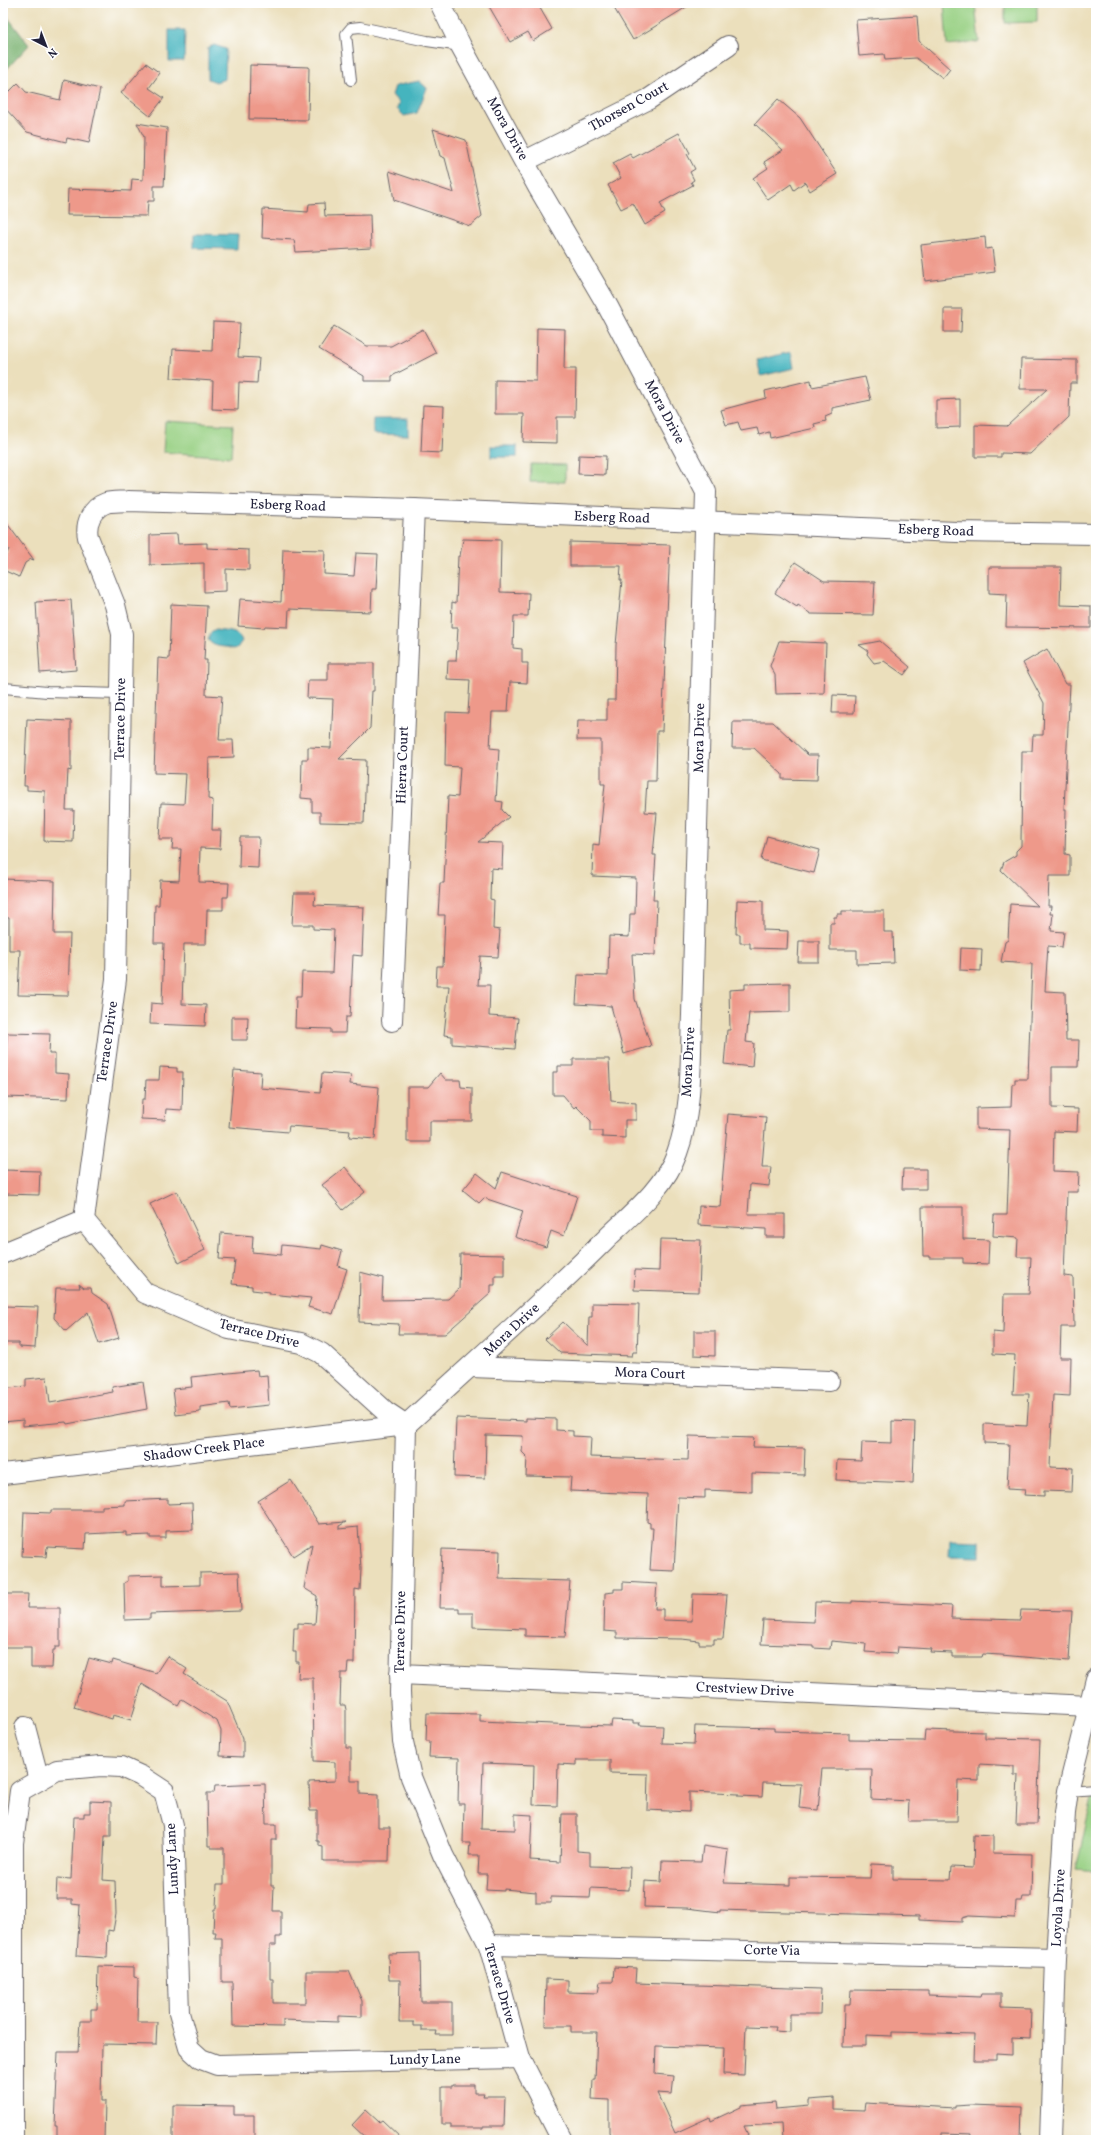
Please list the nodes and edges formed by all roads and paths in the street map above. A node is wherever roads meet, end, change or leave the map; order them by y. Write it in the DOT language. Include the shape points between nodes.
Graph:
graph roads {
  1 [pos="440,3"];
  2 [pos="461,46"];
  3 [pos="728,46"];
  4 [pos="351,80"];
  5 [pos="525,161"];
  6 [pos="128,501"];
  7 [pos="414,510"];
  8 [pos="705,522"];
  9 [pos="1096,534"];
  10 [pos="4,688"];
  11 [pos="121,694"];
  12 [pos="392,1021"];
  13 [pos="84,1220"];
  14 [pos="4,1252"];
  15 [pos="472,1367"];
  16 [pos="829,1382"];
  17 [pos="406,1426"];
  18 [pos="3,1474"];
  19 [pos="400,1674"];
  20 [pos="1096,1679"];
  21 [pos="1090,1706"];
  22 [pos="25,1727"];
  23 [pos="39,1780"];
  24 [pos="1096,1789"];
  25 [pos="1068,1791"];
  26 [pos="488,1945"];
  27 [pos="1056,1958"];
  28 [pos="520,2058"];
  29 [pos="13,2140"];
  30 [pos="562,2140"];
  31 [pos="1050,2140"];
  1 -- 2 [label="street, Mora Drive"];
  2 -- 4 [label="lane" via="360,27 351,28 346,34"];
  2 -- 5 [label="street, Mora Drive"];
  3 -- 5 [label="street, Thorsen Court" via="649,99"];
  5 -- 8 [label="street, Mora Drive" via="606,303 706,492"];
  6 -- 7 [label="street, Esberg Road"];
  6 -- 11 [label="street, Terrace Drive" via="106,503 89,518 86,528 115,605 122,634"];
  7 -- 8 [label="street, Esberg Road"];
  7 -- 12 [label="street, Hierra Court"];
  8 -- 9 [label="street, Esberg Road" via="956,532"];
  8 -- 15 [label="street, Mora Drive" via="692,1007 684,1134 670,1170 640,1206"];
  10 -- 11 [label="lane"];
  11 -- 13 [label="street, Terrace Drive" via="116,979"];
  13 -- 14 [label="street"];
  13 -- 17 [label="street, Terrace Drive" via="145,1293 229,1329 301,1343 321,1353 385,1411"];
  15 -- 16 [label="street, Mora Court"];
  15 -- 17 [label="street, Mora Drive"];
  17 -- 18 [label="street, Shadow Creek Place"];
  17 -- 19 [label="street, Terrace Drive"];
  19 -- 21 [label="street, Crestview Drive"];
  19 -- 26 [label="street, Terrace Drive" via="404,1750 411,1777 443,1855"];
  20 -- 21 [label="street, Loyola Drive"];
  21 -- 25 [label="street, Loyola Drive"];
  22 -- 23 [label="street"];
  23 -- 28 [label="street, Lundy Lane" via="57,1770 121,1767 164,1791 174,1825 179,2013 189,2048 201,2059 217,2065"];
  23 -- 29 [label="street, Lundy Lane" via="20,1791 13,1843"];
  24 -- 25 [label="lane"];
  25 -- 27 [label="street, Loyola Drive"];
  26 -- 27 [label="street, Corte Via"];
  26 -- 28 [label="street, Terrace Drive"];
  27 -- 31 [label="street, Loyola Drive"];
  28 -- 30 [label="street, Terrace Drive"];
}
